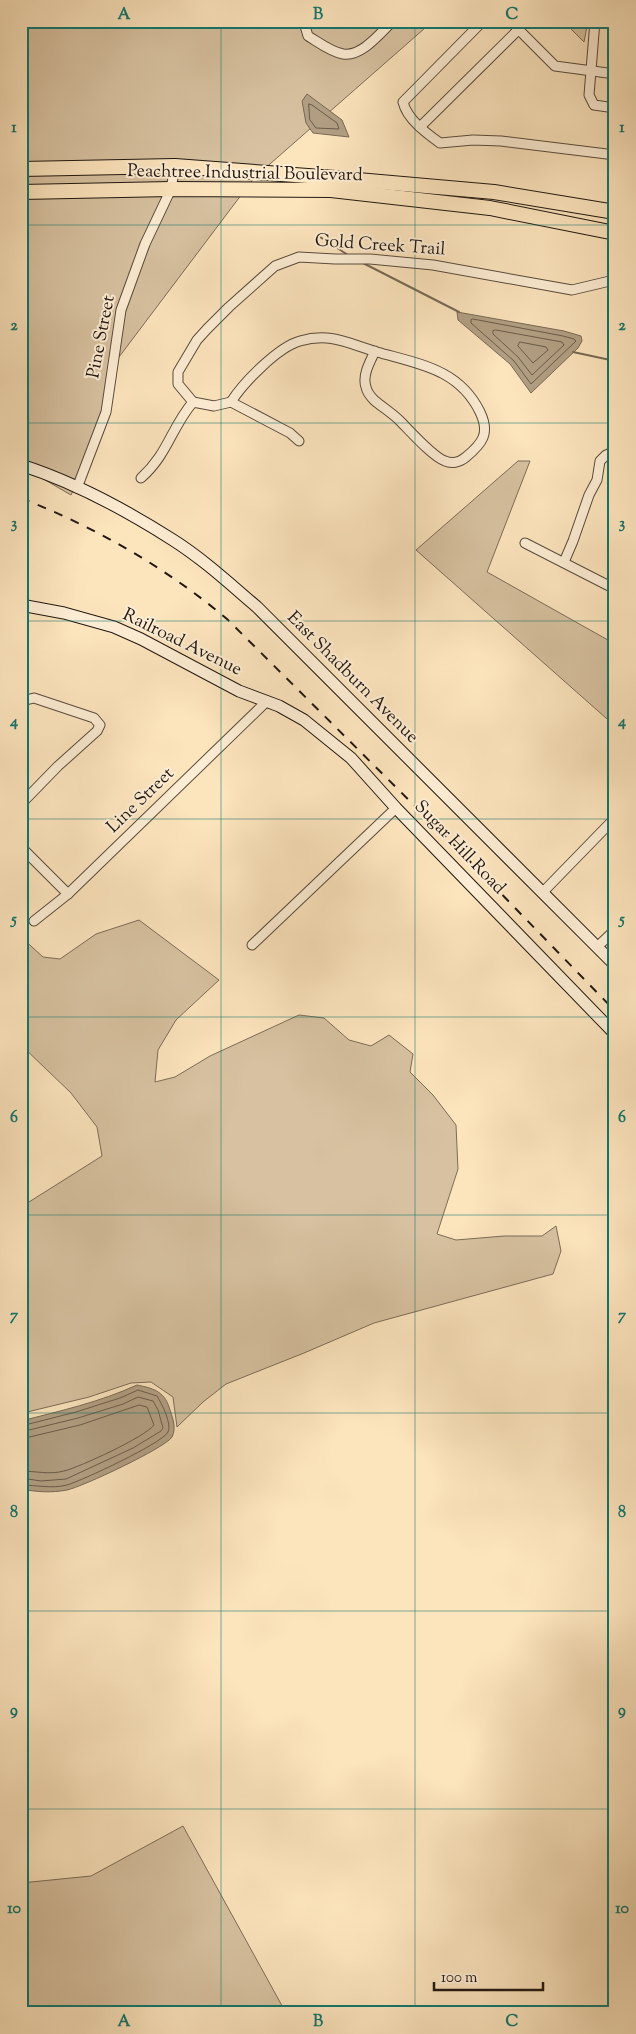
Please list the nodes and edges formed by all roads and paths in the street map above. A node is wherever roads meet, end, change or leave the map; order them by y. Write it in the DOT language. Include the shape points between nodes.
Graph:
graph roads {
  1 [pos="308,21"];
  2 [pos="393,21"];
  3 [pos="483,21"];
  4 [pos="510,21"];
  5 [pos="596,21"];
  6 [pos="518,30"];
  7 [pos="591,71"];
  8 [pos="615,74"];
  9 [pos="615,108"];
  10 [pos="420,127"];
  11 [pos="615,155"];
  12 [pos="175,166"];
  13 [pos="21,169"];
  14 [pos="171,189"];
  15 [pos="21,192"];
  16 [pos="615,212"];
  17 [pos="615,233"];
  18 [pos="615,239"];
  19 [pos="614,262"];
  20 [pos="614,281"];
  21 [pos="375,352"];
  22 [pos="193,402"];
  23 [pos="231,402"];
  24 [pos="299,440"];
  25 [pos="615,451"];
  26 [pos="21,465"];
  27 [pos="140,478"];
  28 [pos="77,488"];
  29 [pos="525,543"];
  30 [pos="564,562"];
  31 [pos="615,589"];
  32 [pos="21,605"];
  33 [pos="267,701"];
  34 [pos="21,706"];
  35 [pos="21,804"];
  36 [pos="396,808"];
  37 [pos="615,818"];
  38 [pos="21,847"];
  39 [pos="68,894"];
  40 [pos="542,894"];
  41 [pos="34,921"];
  42 [pos="615,930"];
  43 [pos="252,945"];
  44 [pos="597,947"];
  45 [pos="615,965"];
  46 [pos="615,1034"];
  1 -- 2 [label="street" via="305,26 308,36 341,54 352,54 365,47"];
  3 -- 10 [label="street" via="403,102 405,112"];
  4 -- 6 [label="street"];
  5 -- 7 [label="street"];
  6 -- 7 [label="street" via="555,66"];
  6 -- 10 [label="street"];
  7 -- 8 [label="street"];
  7 -- 9 [label="street" via="589,95 594,105"];
  10 -- 11 [label="street" via="440,143 502,141"];
  12 -- 13 [label="main road, Peachtree Industrial Boulevard"];
  12 -- 14 [label="street, Pine Street"];
  12 -- 16 [label="main road, Peachtree Industrial Boulevard" via="494,192"];
  14 -- 15 [label="main road, Peachtree Industrial Boulevard"];
  14 -- 17 [label="main road, Peachtree Industrial Boulevard" via="331,190 490,208"];
  14 -- 28 [label="street, Pine Street" via="145,244 121,310 106,412"];
  18 -- 19 [label="street, Gold Creek Trail" via="611,258"];
  19 -- 20 [label="street, Gold Creek Trail"];
  20 -- 22 [label="street, Gold Creek Trail" via="572,290 433,265 299,257 275,266 198,340 178,372 178,384"];
  21 -- 21 [label="street" via="433,369 466,390 485,426 483,439 465,458 454,463 442,461 373,399 365,380"];
  21 -- 23 [label="street" via="342,339 322,337 301,341 285,347 239,389"];
  22 -- 23 [label="street" via="214,406"];
  22 -- 27 [label="street" via="158,460"];
  23 -- 24 [label="street"];
  25 -- 30 [label="street" via="600,462 597,480"];
  26 -- 28 [label="street, East Shadburn Avenue"];
  28 -- 40 [label="street, East Shadburn Avenue" via="174,540 257,607"];
  29 -- 30 [label="street"];
  30 -- 31 [label="street"];
  32 -- 33 [label="street, Railroad Avenue" via="64,612 114,627 239,691"];
  33 -- 36 [label="street, Sugar Hill Road" via="304,720 339,747"];
  33 -- 39 [label="street, Line Street"];
  34 -- 35 [label="street" via="34,698 94,718 100,725"];
  36 -- 43 [label="street"];
  36 -- 46 [label="street, Sugar Hill Road"];
  37 -- 40 [label="street"];
  38 -- 39 [label="street"];
  39 -- 41 [label="street, Line Street"];
  40 -- 44 [label="street, East Shadburn Avenue"];
  42 -- 44 [label="street"];
  44 -- 45 [label="street, East Shadburn Avenue"];
}
